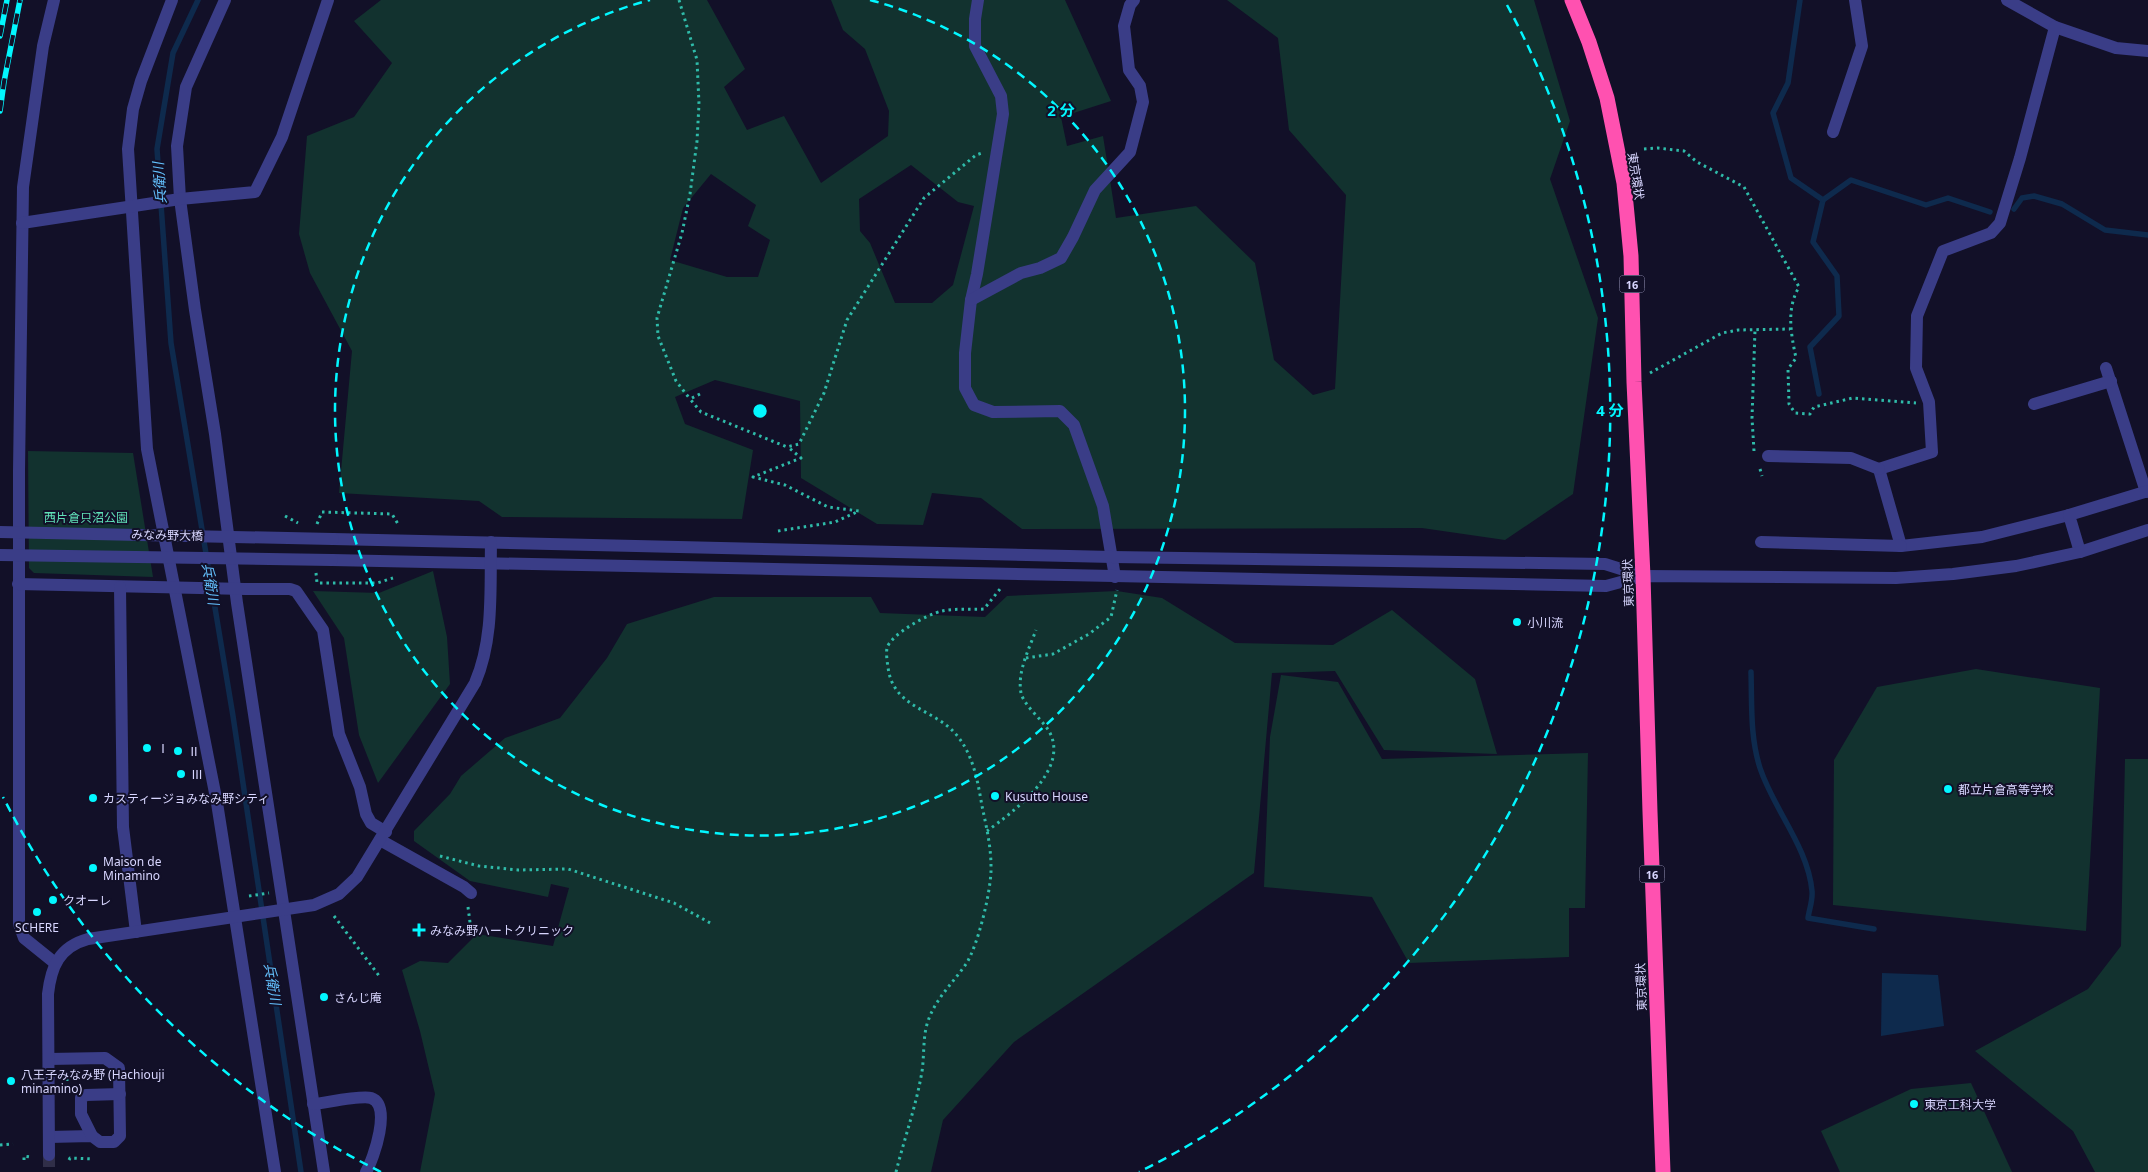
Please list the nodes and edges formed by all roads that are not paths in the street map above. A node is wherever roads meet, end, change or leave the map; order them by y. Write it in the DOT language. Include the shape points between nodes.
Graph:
graph roads {
  1 [pos="54,0"];
  2 [pos="172,0"];
  3 [pos="225,0"];
  4 [pos="328,0"];
  5 [pos="978,0"];
  6 [pos="1134,0"];
  7 [pos="1572,0"];
  8 [pos="1855,0"];
  9 [pos="2007,0"];
  10 [pos="2055,27"];
  11 [pos="2148,52"];
  12 [pos="1833,132"];
  13 [pos="176,199"];
  14 [pos="131,206"];
  15 [pos="22,223"];
  16 [pos="971,300"];
  17 [pos="2106,368"];
  18 [pos="2111,381"];
  19 [pos="2034,404"];
  20 [pos="1763,458"];
  21 [pos="1879,469"];
  22 [pos="2147,492"];
  23 [pos="2069,515"];
  24 [pos="2148,530"];
  25 [pos="0,532"];
  26 [pos="491,542"];
  27 [pos="1761,542"];
  28 [pos="1901,546"];
  29 [pos="2080,552"];
  30 [pos="0,555"];
  31 [pos="1112,556"];
  32 [pos="490,563"];
  33 [pos="1643,576"];
  34 [pos="1115,577"];
  35 [pos="18,584"];
  36 [pos="120,587"];
  37 [pos="174,588"];
  38 [pos="232,589"];
  39 [pos="383,836"];
  40 [pos="471,893"];
  41 [pos="280,911"];
  42 [pos="236,918"];
  43 [pos="136,932"];
  44 [pos="55,963"];
  45 [pos="49,1059"];
  46 [pos="120,1094"];
  47 [pos="313,1104"];
  48 [pos="92,1136"];
  49 [pos="49,1137"];
  50 [pos="49,1155"];
  51 [pos="274,1172"];
  52 [pos="324,1172"];
  53 [pos="366,1172"];
  54 [pos="1663,1172"];
  1 -- 15 [label="street" via="40,65 23,187"];
  2 -- 14 [label="street" via="133,109 128,150"];
  3 -- 13 [label="street" via="186,87 177,146"];
  4 -- 13 [label="street" via="282,137 255,192"];
  5 -- 16 [label="street" via="974,46 1001,96 1003,114"];
  6 -- 16 [label="street" via="1124,26 1130,70 1140,86 1143,102 1130,152 1095,190 1060,258 1021,273"];
  7 -- 33 [label="highway, 東京環状 / 16" via="1607,98 1624,183 1631,256"];
  8 -- 12 [label="street" via="1862,46"];
  9 -- 10 [label="street"];
  10 -- 11 [label="street" via="2116,48"];
  10 -- 21 [label="street" via="2000,223 1991,233 1943,251 1917,316 1916,368 1929,402 1932,452"];
  13 -- 14 [label="street"];
  13 -- 38 [label="street" via="215,434"];
  14 -- 15 [label="street"];
  14 -- 37 [label="street" via="147,448"];
  15 -- 35 [label="street"];
  16 -- 31 [label="street" via="965,388 974,405 993,412 1060,410 1074,425 1103,506"];
  17 -- 18 [label="street"];
  18 -- 19 [label="street"];
  18 -- 22 [label="street"];
  20 -- 21 [label="street" via="1850,458"];
  21 -- 28 [label="street"];
  22 -- 23 [label="street"];
  23 -- 28 [label="street" via="1982,537"];
  23 -- 29 [label="street"];
  24 -- 29 [label="street"];
  25 -- 26 [label="street, みなみ野大橋, bridge"];
  26 -- 31 [label="street, みなみ野大橋"];
  26 -- 32 [label="street"];
  27 -- 28 [label="street"];
  29 -- 33 [label="street" via="2016,566 1906,577"];
  30 -- 32 [label="street, みなみ野大橋, bridge"];
  31 -- 33 [label="street, みなみ野大橋" via="1605,564"];
  31 -- 34 [label="street"];
  32 -- 34 [label="street, みなみ野大橋"];
  32 -- 39 [label="street" via="488,633 483,665"];
  33 -- 34 [label="street, みなみ野大橋" via="1606,586"];
  33 -- 54 [label="highway, 東京環状 / 16"];
  35 -- 36 [label="street"];
  35 -- 44 [label="street" via="19,924 24,938"];
  36 -- 37 [label="street"];
  36 -- 43 [label="street" via="123,827"];
  37 -- 38 [label="street"];
  37 -- 42 [label="street" via="217,803"];
  38 -- 39 [label="street" via="294,589 321,626 341,742 360,787 366,814"];
  38 -- 41 [label="street"];
  39 -- 40 [label="street"];
  39 -- 41 [label="street" via="357,877 338,894 314,905"];
  41 -- 42 [label="street"];
  41 -- 47 [label="street"];
  42 -- 43 [label="street"];
  42 -- 51 [label="street"];
  43 -- 44 [label="street" via="81,941 64,952"];
  44 -- 45 [label="street" via="48,994"];
  45 -- 46 [label="street" via="105,1058 119,1068"];
  45 -- 49 [label="street"];
  46 -- 48 [label="street" via="120,1136 114,1142 100,1142"];
  46 -- 48 [label="street" via="81,1098 81,1114"];
  47 -- 52 [label="street"];
  47 -- 53 [label="street" via="368,1097 379,1103 378,1139"];
  48 -- 49 [label="street"];
  49 -- 50 [label="street"];
}
